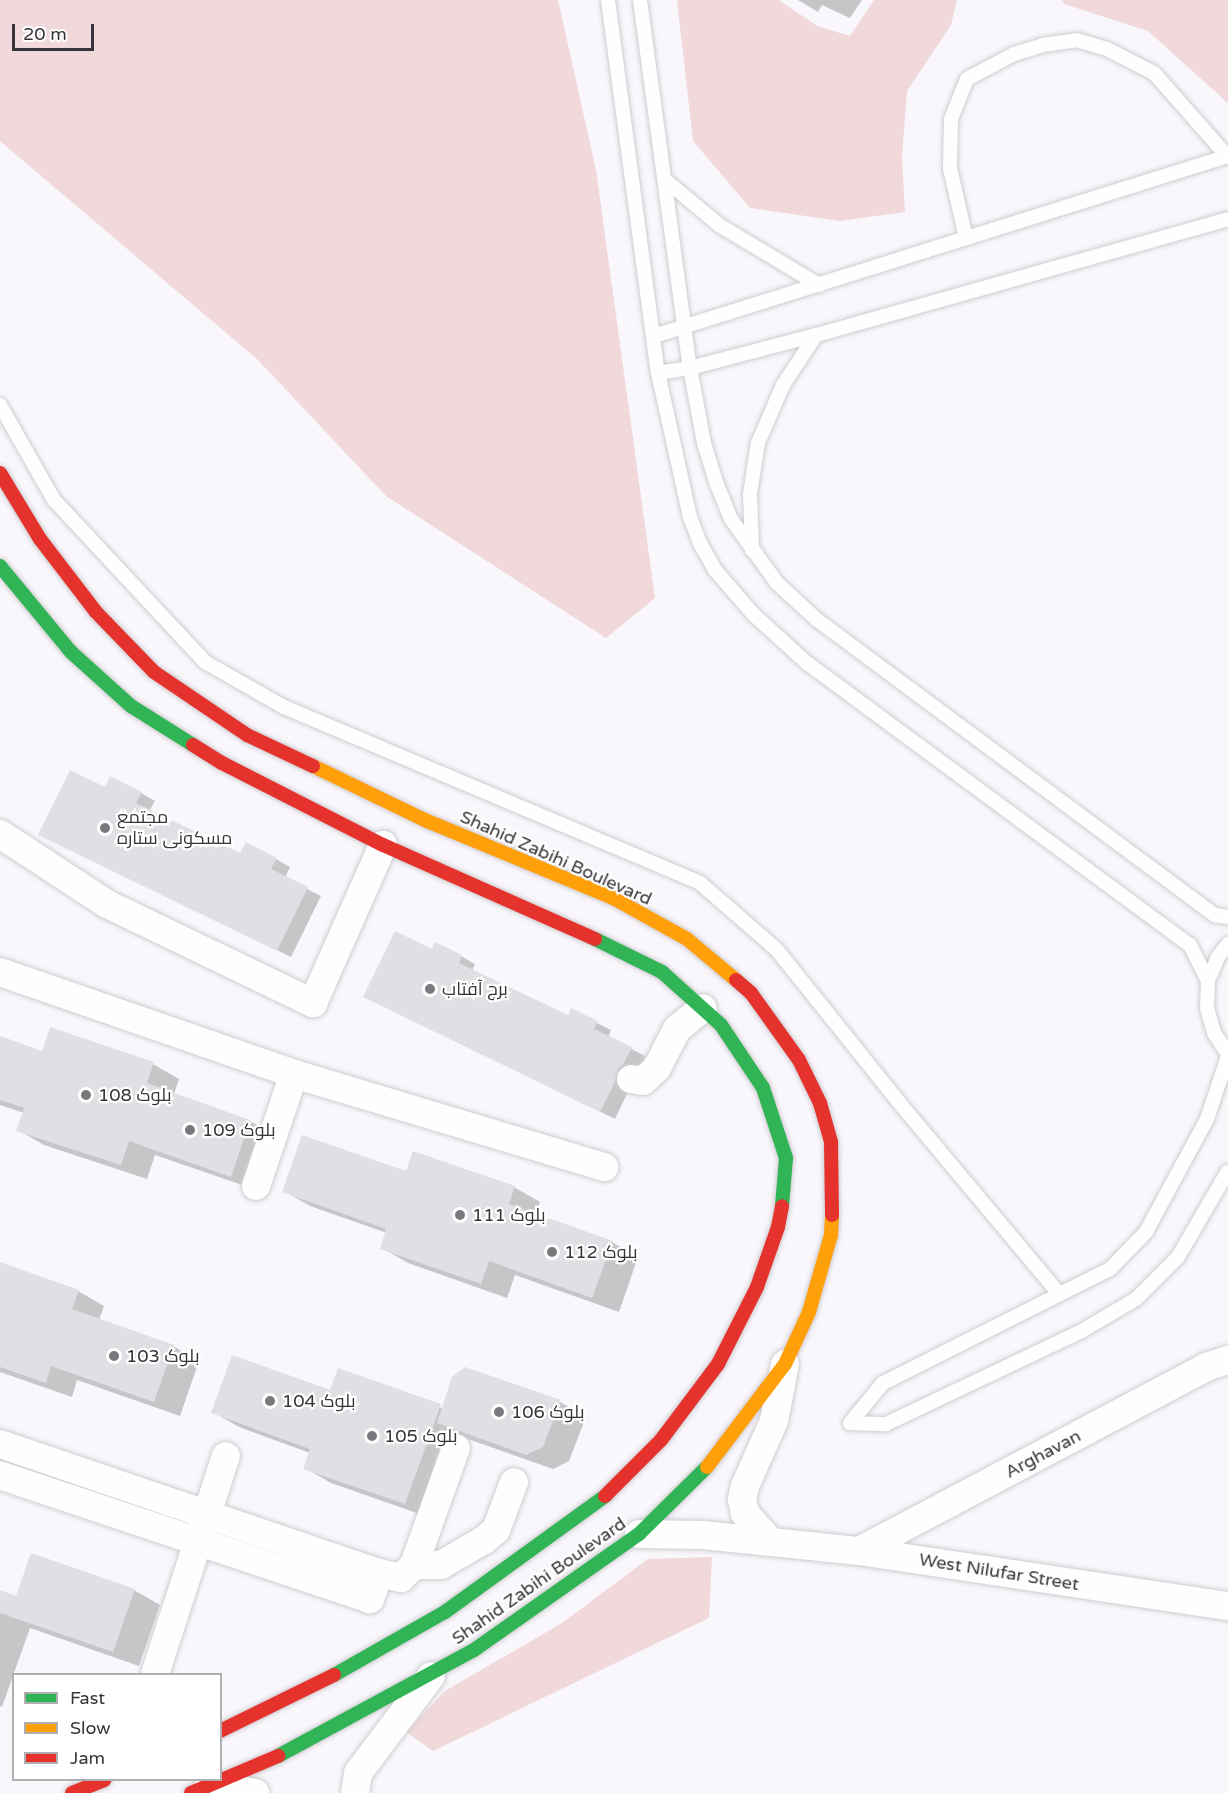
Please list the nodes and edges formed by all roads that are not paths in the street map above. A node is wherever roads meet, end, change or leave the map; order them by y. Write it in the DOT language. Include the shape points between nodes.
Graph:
graph roads {
  1 [pos="608,0"];
  2 [pos="640,0"];
  3 [pos="1228,157"];
  4 [pos="664,179"];
  5 [pos="1228,219"];
  6 [pos="966,238"];
  7 [pos="819,285"];
  8 [pos="684,325"];
  9 [pos="816,335"];
  10 [pos="654,336"];
  11 [pos="690,368"];
  12 [pos="658,373"];
  13 [pos="0,405"];
  14 [pos="0,473"];
  15 [pos="752,550"];
  16 [pos="0,567"];
  17 [pos="0,834"];
  18 [pos="383,846"];
  19 [pos="1228,917"];
  20 [pos="1228,944"];
  21 [pos="0,972"];
  22 [pos="1208,981"];
  23 [pos="703,1008"];
  24 [pos="1228,1055"];
  25 [pos="294,1074"];
  26 [pos="631,1079"];
  27 [pos="604,1167"];
  28 [pos="1228,1170"];
  29 [pos="256,1186"];
  30 [pos="1059,1293"];
  31 [pos="1228,1360"];
  32 [pos="785,1364"];
  33 [pos="0,1444"];
  34 [pos="456,1448"];
  35 [pos="226,1456"];
  36 [pos="0,1475"];
  37 [pos="514,1482"];
  38 [pos="207,1513"];
  39 [pos="639,1534"];
  40 [pos="199,1541"];
  41 [pos="770,1541"];
  42 [pos="859,1551"];
  43 [pos="414,1564"];
  44 [pos="379,1573"];
  45 [pos="1228,1606"];
  46 [pos="155,1673"];
  47 [pos="432,1676"];
  48 [pos="222,1730"];
  49 [pos="222,1780"];
  50 [pos="100,1781"];
  51 [pos="219,1781"];
  52 [pos="200,1789"];
  53 [pos="72,1793"];
  54 [pos="255,1793"];
  55 [pos="355,1793"];
  1 -- 10 [label="lane"];
  2 -- 4 [label="lane"];
  3 -- 6 [label="lane"];
  3 -- 6 [label="lane" via="1154,73 1107,49 1077,40 1043,45 1014,54 967,79 951,119 950,168"];
  4 -- 7 [label="lane" via="719,225"];
  4 -- 8 [label="lane"];
  5 -- 9 [label="lane"];
  6 -- 7 [label="lane"];
  7 -- 8 [label="lane"];
  8 -- 10 [label="lane"];
  8 -- 11 [label="lane"];
  9 -- 11 [label="lane"];
  9 -- 15 [label="lane" via="783,385 758,443 750,494"];
  10 -- 12 [label="lane"];
  11 -- 12 [label="lane"];
  11 -- 15 [label="lane" via="704,443 716,482 731,519"];
  12 -- 22 [label="lane" via="690,517 699,543 729,589 807,663 1190,945"];
  13 -- 30 [label="lane" via="54,500 204,662 284,706 700,883 777,950"];
  14 -- 32 [label="main road, Shahid Zabihi Boulevard" via="40,539 96,612 154,672 247,735 427,821 613,898 687,939 751,993 799,1060 820,1103 831,1142 831,1235 809,1312"];
  15 -- 19 [label="lane" via="777,583 816,619 1215,915"];
  16 -- 18 [label="main road, Shahid Zabihi Boulevard" via="71,652 131,706 222,763"];
  17 -- 18 [label="street" via="107,904 313,1003"];
  18 -- 23 [label="main road, Shahid Zabihi Boulevard" via="662,972"];
  20 -- 22 [label="lane"];
  21 -- 25 [label="street"];
  22 -- 24 [label="lane" via="1207,1008 1214,1033"];
  23 -- 26 [label="street" via="677,1029 657,1068 643,1082"];
  23 -- 48 [label="main road, Shahid Zabihi Boulevard" via="721,1024 763,1088 786,1158 778,1227 757,1287 718,1364 653,1448 609,1493 547,1540 445,1612 319,1684"];
  24 -- 30 [label="lane" via="1207,1119 1146,1232 1110,1269"];
  25 -- 27 [label="street"];
  25 -- 29 [label="street"];
  28 -- 30 [label="lane" via="1178,1257 1136,1299 1080,1332 886,1424 850,1423 883,1383"];
  31 -- 42 [label="street, Arghavan" via="1206,1367"];
  32 -- 39 [label="main road, Shahid Zabihi Boulevard" via="702,1473"];
  32 -- 41 [label="street" via="774,1421 742,1499 745,1513"];
  33 -- 38 [label="street"];
  34 -- 43 [label="street"];
  35 -- 38 [label="street"];
  36 -- 40 [label="street"];
  37 -- 43 [label="street" via="496,1530 484,1540 441,1565"];
  38 -- 40 [label="street"];
  38 -- 44 [label="street"];
  39 -- 41 [label="street, West Nilufar Street"];
  39 -- 47 [label="main road, Shahid Zabihi Boulevard" via="582,1577"];
  40 -- 44 [label="street" via="370,1599"];
  40 -- 46 [label="street"];
  41 -- 42 [label="street, West Nilufar Street"];
  42 -- 45 [label="street, West Nilufar Street"];
  43 -- 44 [label="street" via="401,1578"];
  47 -- 49 [label="main road, Shahid Zabihi Boulevard" via="274,1758"];
  47 -- 55 [label="street" via="358,1773"];
  50 -- 53 [label="main road"];
  51 -- 52 [label="main road, Shahid Zabihi Boulevard"];
  52 -- 54 [label="street"];
}
